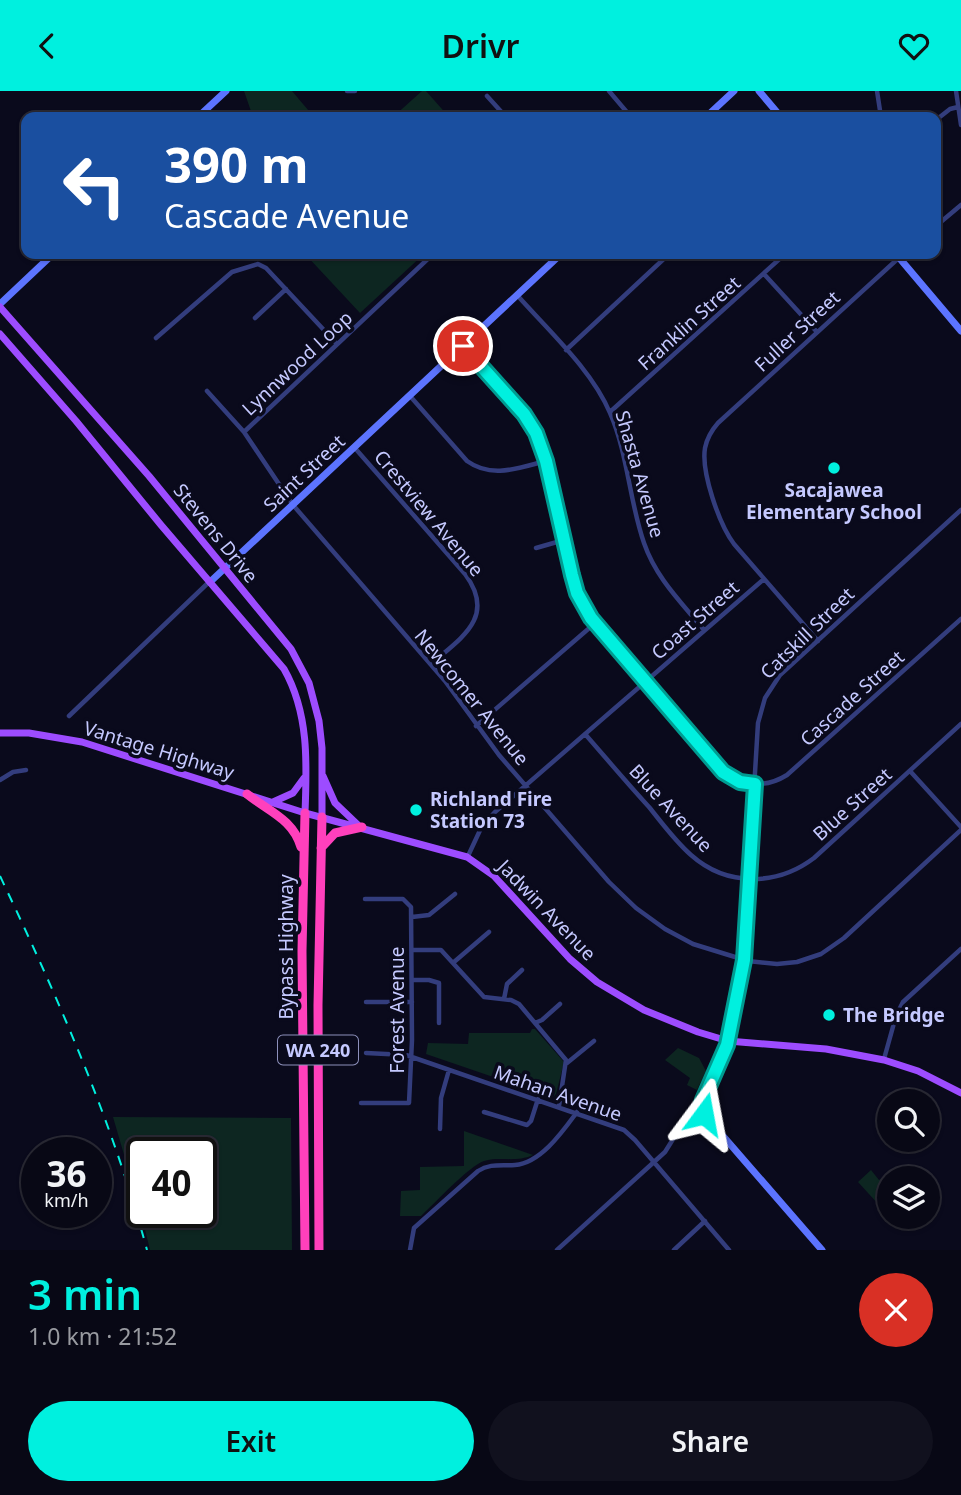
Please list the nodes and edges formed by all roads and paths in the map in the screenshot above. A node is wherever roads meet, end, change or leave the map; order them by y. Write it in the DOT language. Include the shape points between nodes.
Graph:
graph roads {
  1 [pos="226,91"];
  2 [pos="346,91"];
  3 [pos="355,91"];
  4 [pos="618,91"];
  5 [pos="734,91"];
  6 [pos="759,91"];
  7 [pos="877,91"];
  8 [pos="956,91"];
  9 [pos="611,93"];
  10 [pos="487,96"];
  11 [pos="958,107"];
  12 [pos="205,112"];
  13 [pos="501,112"];
  14 [pos="627,112"];
  15 [pos="711,112"];
  16 [pos="777,112"];
  17 [pos="880,112"];
  18 [pos="941,116"];
  19 [pos="961,125"];
  20 [pos="961,205"];
  21 [pos="941,222"];
  22 [pos="48,259"];
  23 [pos="428,259"];
  24 [pos="556,259"];
  25 [pos="664,259"];
  26 [pos="780,259"];
  27 [pos="895,259"];
  28 [pos="902,259"];
  29 [pos="764,274"];
  30 [pos="286,289"];
  31 [pos="517,295"];
  32 [pos="0,305"];
  33 [pos="255,318"];
  34 [pos="961,331"];
  35 [pos="817,332"];
  36 [pos="0,334"];
  37 [pos="156,338"];
  38 [pos="337,344"];
  39 [pos="463,346"];
  40 [pos="566,351"];
  41 [pos="207,391"];
  42 [pos="410,396"];
  43 [pos="610,412"];
  44 [pos="244,432"];
  45 [pos="355,447"];
  46 [pos="546,461"];
  47 [pos="293,505"];
  48 [pos="961,510"];
  49 [pos="564,540"];
  50 [pos="537,548"];
  51 [pos="224,568"];
  52 [pos="764,579"];
  53 [pos="210,582"];
  54 [pos="961,619"];
  55 [pos="594,624"];
  56 [pos="704,630"];
  57 [pos="818,641"];
  58 [pos="430,664"];
  59 [pos="645,682"];
  60 [pos="69,716"];
  61 [pos="961,724"];
  62 [pos="476,726"];
  63 [pos="0,733"];
  64 [pos="585,734"];
  65 [pos="26,770"];
  66 [pos="910,771"];
  67 [pos="322,772"];
  68 [pos="306,775"];
  69 [pos="0,780"];
  70 [pos="755,784"];
  71 [pos="526,786"];
  72 [pos="247,794"];
  73 [pos="273,802"];
  74 [pos="305,813"];
  75 [pos="322,817"];
  76 [pos="362,827"];
  77 [pos="961,829"];
  78 [pos="320,850"];
  79 [pos="467,857"];
  80 [pos="304,858"];
  81 [pos="749,879"];
  82 [pos="455,894"];
  83 [pos="365,899"];
  84 [pos="412,917"];
  85 [pos="489,933"];
  86 [pos="961,949"];
  87 [pos="412,950"];
  88 [pos="744,960"];
  89 [pos="454,963"];
  90 [pos="522,970"];
  91 [pos="412,980"];
  92 [pos="505,999"];
  93 [pos="366,1002"];
  94 [pos="412,1002"];
  95 [pos="560,1004"];
  96 [pos="439,1023"];
  97 [pos="535,1023"];
  98 [pos="594,1041"];
  99 [pos="728,1041"];
  100 [pos="366,1053"];
  101 [pos="412,1057"];
  102 [pos="884,1060"];
  103 [pos="566,1063"];
  104 [pos="449,1070"];
  105 [pos="961,1093"];
  106 [pos="538,1100"];
  107 [pos="361,1103"];
  108 [pos="559,1106"];
  109 [pos="702,1111"];
  110 [pos="484,1112"];
  111 [pos="577,1112"];
  112 [pos="440,1129"];
  113 [pos="654,1162"];
  114 [pos="705,1221"];
  115 [pos="305,1250"];
  116 [pos="319,1250"];
  117 [pos="410,1250"];
  118 [pos="557,1250"];
  119 [pos="674,1250"];
  120 [pos="729,1250"];
  121 [pos="822,1250"];
  1 -- 12 [label="street"];
  2 -- 3 [label="street"];
  4 -- 9 [label="street"];
  5 -- 15 [label="street"];
  6 -- 16 [label="street"];
  7 -- 17 [label="street"];
  8 -- 11 [label="street"];
  9 -- 14 [label="street"];
  10 -- 13 [label="street"];
  11 -- 18 [label="street"];
  11 -- 19 [label="street"];
  20 -- 21 [label="street"];
  22 -- 32 [label="street"];
  23 -- 38 [label="street, Lynnwood Loop"];
  24 -- 31 [label="street, Saint Street"];
  25 -- 40 [label="street"];
  26 -- 29 [label="street, Franklin Street"];
  27 -- 35 [label="street, Fuller Street"];
  28 -- 34 [label="street"];
  29 -- 35 [label="street"];
  29 -- 43 [label="street, Franklin Street"];
  30 -- 33 [label="street"];
  30 -- 37 [label="street" via="263,265 245,266 232,272"];
  30 -- 38 [label="street"];
  31 -- 39 [label="street, Saint Street"];
  31 -- 40 [label="street, Shasta Avenue"];
  32 -- 51 [label="main road, Stevens Drive"];
  35 -- 52 [label="street, Fuller Street" via="712,430 705,445 718,515 728,536"];
  36 -- 53 [label="main road, Stevens Drive"];
  38 -- 44 [label="street, Lynnwood Loop"];
  39 -- 42 [label="street, Saint Street"];
  39 -- 46 [label="street" via="524,414"];
  40 -- 43 [label="street, Shasta Avenue"];
  41 -- 44 [label="street"];
  42 -- 45 [label="street, Saint Street"];
  42 -- 46 [label="street" via="476,467 496,472"];
  43 -- 56 [label="street, Shasta Avenue" via="644,543 664,583"];
  44 -- 47 [label="street, Lynnwood Loop"];
  45 -- 47 [label="street, Saint Street"];
  45 -- 58 [label="street, Crestview Avenue" via="476,591 478,608 472,626"];
  46 -- 49 [label="street"];
  47 -- 51 [label="street, Saint Street"];
  47 -- 58 [label="street, Newcomer Avenue"];
  48 -- 57 [label="street, Catskill Street"];
  49 -- 50 [label="street"];
  49 -- 55 [label="street" via="577,593"];
  51 -- 53 [label="street, Saint Street"];
  51 -- 67 [label="main road, Stevens Drive" via="285,640 304,671 319,721"];
  52 -- 56 [label="street, Coast Street"];
  52 -- 57 [label="street"];
  53 -- 60 [label="street, Saint Street"];
  53 -- 68 [label="main road, Stevens Drive" via="289,677 304,726"];
  54 -- 70 [label="street, Cascade Street" via="787,775 769,784"];
  55 -- 59 [label="street"];
  55 -- 62 [label="street"];
  56 -- 59 [label="street, Coast Street"];
  57 -- 70 [label="street, Catskill Street" via="775,681 765,698 758,723"];
  58 -- 62 [label="street, Newcomer Avenue"];
  59 -- 64 [label="street, Coast Street"];
  59 -- 70 [label="street" via="723,772"];
  61 -- 66 [label="street, Blue Street"];
  62 -- 71 [label="street, Newcomer Avenue"];
  63 -- 72 [label="main road, Vantage Highway / WA 240" via="82,742"];
  64 -- 71 [label="street, Coast Street"];
  64 -- 81 [label="street, Blue Avenue" via="693,857 717,872"];
  65 -- 69 [label="street"];
  66 -- 77 [label="street"];
  66 -- 81 [label="street, Blue Street" via="806,864 776,877"];
  67 -- 75 [label="main road, Stevens Drive"];
  67 -- 76 [label="main road" via="335,803"];
  68 -- 73 [label="main road" via="295,792"];
  68 -- 74 [label="main road, Stevens Drive"];
  70 -- 81 [label="street, Catskill Street"];
  71 -- 79 [label="street, Coast Street" via="482,826"];
  71 -- 88 [label="street, Newcomer Avenue" via="636,908 693,944"];
  72 -- 73 [label="main road, Vantage Highway / WA 240"];
  72 -- 80 [label="highway, WA 240" via="289,824 298,835"];
  73 -- 74 [label="main road, Vantage Highway / WA 240"];
  74 -- 75 [label="main road, Jadwin Avenue / WA 240"];
  74 -- 80 [label="highway, Bypass Highway"];
  75 -- 76 [label="main road, Jadwin Avenue"];
  75 -- 78 [label="highway, Bypass Highway / WA 240"];
  76 -- 78 [label="highway" via="335,833"];
  76 -- 79 [label="main road, Jadwin Avenue"];
  77 -- 88 [label="street, Newcomer Avenue" via="830,949 786,963"];
  78 -- 116 [label="highway, Bypass Highway / WA 240"];
  79 -- 99 [label="main road, Jadwin Avenue" via="494,876 552,941 597,982 644,1010"];
  80 -- 115 [label="highway, Bypass Highway / WA 240"];
  81 -- 88 [label="street, Catskill Street"];
  82 -- 84 [label="street" via="429,915"];
  83 -- 84 [label="street" via="405,900"];
  84 -- 87 [label="street, Forest Avenue"];
  85 -- 89 [label="street"];
  86 -- 102 [label="street" via="903,1002"];
  87 -- 89 [label="street" via="441,950"];
  87 -- 91 [label="street, Forest Avenue"];
  88 -- 99 [label="street, Catskill Street"];
  89 -- 92 [label="street" via="484,997"];
  90 -- 92 [label="street" via="507,983"];
  91 -- 94 [label="street, Forest Avenue"];
  91 -- 96 [label="street" via="439,983"];
  92 -- 97 [label="street" via="515,1001"];
  93 -- 94 [label="street"];
  94 -- 101 [label="street, Forest Avenue"];
  95 -- 97 [label="street"];
  97 -- 103 [label="street"];
  98 -- 103 [label="street"];
  99 -- 102 [label="main road, Jadwin Avenue" via="826,1049"];
  99 -- 109 [label="street, Catskill Street"];
  100 -- 101 [label="street, Mahan Avenue"];
  101 -- 104 [label="street, Mahan Avenue"];
  101 -- 107 [label="street, Forest Avenue" via="409,1103"];
  102 -- 105 [label="main road, Jadwin Avenue"];
  103 -- 108 [label="street"];
  104 -- 106 [label="street, Mahan Avenue"];
  104 -- 112 [label="street" via="441,1098"];
  106 -- 108 [label="street, Mahan Avenue"];
  106 -- 110 [label="street" via="527,1125"];
  108 -- 111 [label="street, Mahan Avenue"];
  109 -- 113 [label="street" via="683,1123"];
  109 -- 121 [label="street"];
  111 -- 113 [label="street, Mahan Avenue" via="624,1130"];
  111 -- 117 [label="street" via="530,1161 491,1165 475,1173 414,1228"];
  113 -- 114 [label="street, Mahan Avenue"];
  113 -- 118 [label="street"];
  114 -- 119 [label="street"];
  114 -- 120 [label="street, Mahan Avenue"];
}
